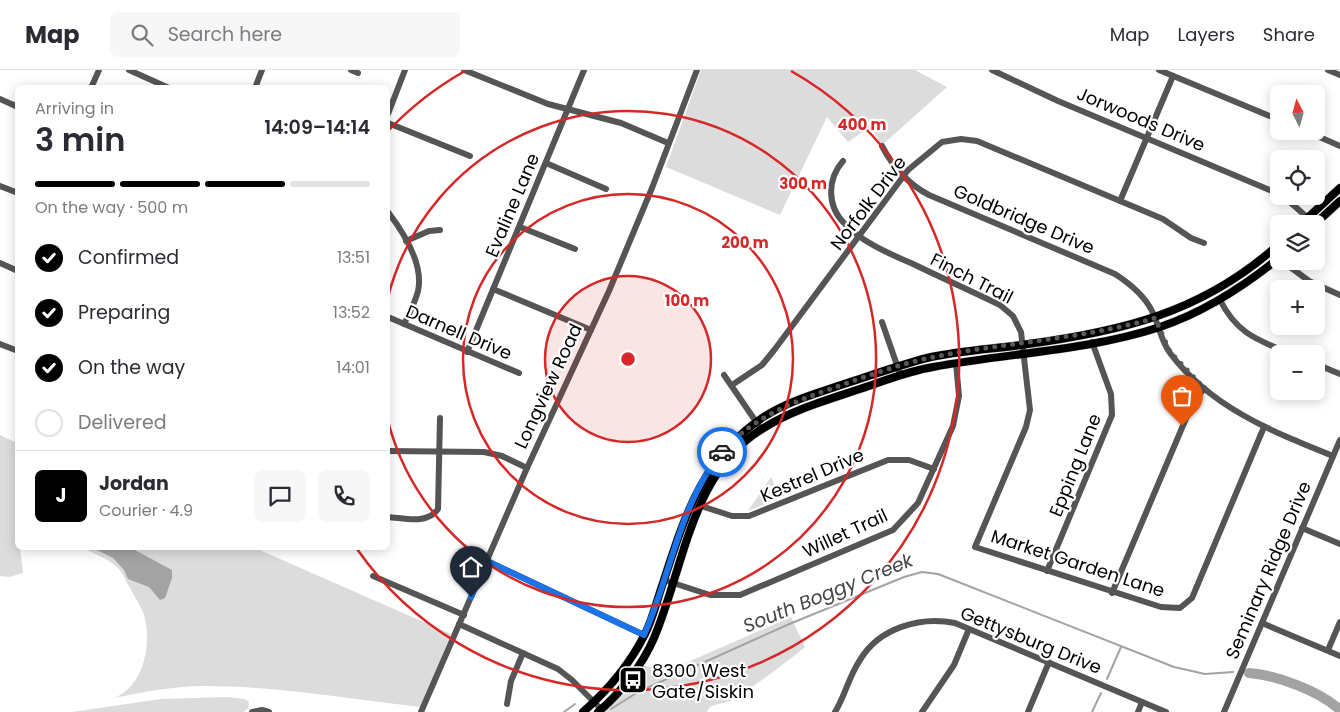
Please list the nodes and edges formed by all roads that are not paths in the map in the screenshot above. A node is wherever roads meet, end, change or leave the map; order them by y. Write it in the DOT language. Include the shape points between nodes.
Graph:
graph roads {
  1 [pos="99,70"];
  2 [pos="129,70"];
  3 [pos="262,70"];
  4 [pos="350,70"];
  5 [pos="405,70"];
  6 [pos="464,70"];
  7 [pos="584,70"];
  8 [pos="697,70"];
  9 [pos="992,70"];
  10 [pos="1159,70"];
  11 [pos="1328,70"];
  12 [pos="358,73"];
  13 [pos="1340,75"];
  14 [pos="1174,76"];
  15 [pos="92,85"];
  16 [pos="162,85"];
  17 [pos="256,85"];
  18 [pos="0,100"];
  19 [pos="15,106"];
  20 [pos="390,109"];
  21 [pos="568,110"];
  22 [pos="1270,116"];
  23 [pos="390,124"];
  24 [pos="1147,138"];
  25 [pos="1325,139"];
  26 [pos="668,143"];
  27 [pos="882,146"];
  28 [pos="1340,146"];
  29 [pos="470,156"];
  30 [pos="843,161"];
  31 [pos="546,163"];
  32 [pos="903,176"];
  33 [pos="0,186"];
  34 [pos="1340,188"];
  35 [pos="606,189"];
  36 [pos="1270,190"];
  37 [pos="15,192"];
  38 [pos="1120,201"];
  39 [pos="1340,201"];
  40 [pos="1291,205"];
  41 [pos="390,215"];
  42 [pos="1299,215"];
  43 [pos="1311,215"];
  44 [pos="1325,215"];
  45 [pos="520,227"];
  46 [pos="440,230"];
  47 [pos="860,236"];
  48 [pos="406,241"];
  49 [pos="1204,243"];
  50 [pos="575,249"];
  51 [pos="1270,252"];
  52 [pos="0,263"];
  53 [pos="1270,265"];
  54 [pos="15,270"];
  55 [pos="1294,270"];
  56 [pos="493,289"];
  57 [pos="1340,295"];
  58 [pos="1220,300"];
  59 [pos="390,318"];
  60 [pos="1155,318"];
  61 [pos="882,322"];
  62 [pos="404,324"];
  63 [pos="1158,327"];
  64 [pos="591,330"];
  65 [pos="1092,342"];
  66 [pos="0,344"];
  67 [pos="1024,344"];
  68 [pos="1272,345"];
  69 [pos="15,350"];
  70 [pos="467,352"];
  71 [pos="1025,354"];
  72 [pos="956,363"];
  73 [pos="897,366"];
  74 [pos="1325,368"];
  75 [pos="519,373"];
  76 [pos="724,374"];
  77 [pos="1340,374"];
  78 [pos="900,375"];
  79 [pos="732,385"];
  80 [pos="1204,388"];
  81 [pos="440,418"];
  82 [pos="756,422"];
  83 [pos="1264,427"];
  84 [pos="761,429"];
  85 [pos="1340,440"];
  86 [pos="390,451"];
  87 [pos="440,451"];
  88 [pos="1333,456"];
  89 [pos="527,468"];
  90 [pos="934,468"];
  91 [pos="701,506"];
  92 [pos="390,517"];
  93 [pos="1302,528"];
  94 [pos="1340,544"];
  95 [pos="975,546"];
  96 [pos="487,561"];
  97 [pos="1047,570"];
  98 [pos="373,576"];
  99 [pos="664,580"];
  100 [pos="674,583"];
  101 [pos="1112,593"];
  102 [pos="464,615"];
  103 [pos="1340,622"];
  104 [pos="1262,623"];
  105 [pos="459,624"];
  106 [pos="969,629"];
  107 [pos="644,635"];
  108 [pos="1328,650"];
  109 [pos="523,653"];
  110 [pos="1340,656"];
  111 [pos="1049,662"];
  112 [pos="594,702"];
  113 [pos="1142,702"];
  114 [pos="508,704"];
  115 [pos="599,711"];
  116 [pos="252,712"];
  117 [pos="269,712"];
  118 [pos="421,712"];
  119 [pos="583,712"];
  120 [pos="834,712"];
  121 [pos="922,712"];
  122 [pos="1028,712"];
  123 [pos="1138,712"];
  124 [pos="1166,712"];
  125 [pos="1224,712"];
  1 -- 15 [label="street"];
  2 -- 16 [label="street"];
  3 -- 17 [label="street"];
  4 -- 12 [label="street"];
  5 -- 20 [label="street"];
  6 -- 21 [label="street"];
  7 -- 21 [label="street, Evaline Lane"];
  8 -- 26 [label="street, Longview Road"];
  9 -- 24 [label="street, Jorwoods Drive"];
  10 -- 14 [label="street"];
  11 -- 13 [label="street"];
  14 -- 22 [label="street"];
  14 -- 24 [label="street"];
  18 -- 19 [label="street"];
  21 -- 26 [label="street" via="621,122"];
  21 -- 31 [label="street, Evaline Lane"];
  23 -- 29 [label="street"];
  24 -- 36 [label="street, Jorwoods Drive"];
  24 -- 38 [label="street"];
  25 -- 28 [label="street"];
  26 -- 64 [label="street, Longview Road"];
  27 -- 32 [label="street, Goldbridge Drive"];
  30 -- 47 [label="street, Finch Trail" via="834,176 832,199 841,220"];
  31 -- 35 [label="street"];
  31 -- 45 [label="street, Evaline Lane"];
  32 -- 38 [label="street, Norfolk Drive" via="942,142 961,139 977,141"];
  32 -- 47 [label="street, Norfolk Drive"];
  32 -- 60 [label="street, Goldbridge Drive" via="918,189 938,199 1115,274 1140,295"];
  33 -- 37 [label="street"];
  34 -- 43 [label="main road"];
  38 -- 49 [label="street, Norfolk Drive" via="1163,219"];
  39 -- 44 [label="main road"];
  40 -- 42 [label="street"];
  41 -- 48 [label="street"];
  45 -- 50 [label="street"];
  45 -- 56 [label="street, Evaline Lane"];
  46 -- 48 [label="street"];
  47 -- 67 [label="street, Finch Trail" via="886,252 1008,310 1020,327"];
  47 -- 79 [label="street, Norfolk Drive" via="762,365"];
  48 -- 62 [label="street" via="416,262 419,284"];
  51 -- 60 [label="main road" via="1255,266 1215,292"];
  52 -- 54 [label="street"];
  53 -- 58 [label="main road"];
  55 -- 57 [label="street" via="1309,281"];
  56 -- 64 [label="street"];
  56 -- 70 [label="street, Evaline Lane"];
  58 -- 63 [label="main road"];
  58 -- 68 [label="street" via="1241,330"];
  59 -- 62 [label="street, Darnell Drive"];
  60 -- 63 [label="street, Goldbridge Drive"];
  60 -- 67 [label="main road" via="1119,328"];
  61 -- 73 [label="street"];
  62 -- 70 [label="street, Darnell Drive"];
  63 -- 65 [label="main road"];
  63 -- 80 [label="street, Goldbridge Drive" via="1170,352"];
  64 -- 89 [label="street, Longview Road"];
  65 -- 71 [label="main road"];
  65 -- 97 [label="street, Epping Lane" via="1111,394 1112,415"];
  66 -- 69 [label="street"];
  67 -- 71 [label="street, Finch Trail"];
  67 -- 73 [label="main road" via="955,353"];
  70 -- 75 [label="street, Darnell Drive"];
  71 -- 72 [label="main road"];
  71 -- 95 [label="street, Finch Trail" via="1030,392 1029,418"];
  72 -- 78 [label="main road"];
  72 -- 90 [label="street, Willet Trail" via="958,410"];
  73 -- 78 [label="street"];
  73 -- 82 [label="main road" via="785,405"];
  74 -- 77 [label="street"];
  76 -- 79 [label="street"];
  78 -- 84 [label="main road" via="808,406"];
  79 -- 82 [label="street"];
  80 -- 83 [label="street, Goldbridge Drive" via="1233,410"];
  80 -- 101 [label="street" via="1190,409"];
  81 -- 87 [label="street"];
  82 -- 84 [label="street"];
  82 -- 99 [label="main road" via="726,447 706,473 688,510"];
  83 -- 88 [label="street, Goldbridge Drive"];
  83 -- 101 [label="street, Market Garden Lane" via="1192,598 1180,608 1171,608"];
  84 -- 91 [label="main road" via="733,452"];
  85 -- 88 [label="street, Seminary Ridge Drive"];
  86 -- 87 [label="street"];
  87 -- 89 [label="street" via="491,453"];
  87 -- 92 [label="street" via="440,499 436,512 424,519"];
  88 -- 93 [label="street, Seminary Ridge Drive"];
  89 -- 96 [label="street, Longview Road"];
  90 -- 91 [label="street, Kestrel Drive" via="908,460 888,460 749,516 732,516"];
  90 -- 100 [label="street, Willet Trail" via="922,497 908,516 893,530 870,541 740,595 710,595"];
  91 -- 100 [label="main road"];
  93 -- 94 [label="street"];
  93 -- 104 [label="street, Seminary Ridge Drive"];
  95 -- 97 [label="street, Market Garden Lane"];
  96 -- 102 [label="street, Longview Road"];
  96 -- 107 [label="street"];
  97 -- 101 [label="street, Market Garden Lane"];
  98 -- 102 [label="street"];
  99 -- 100 [label="street, Willet Trail"];
  99 -- 107 [label="main road"];
  100 -- 115 [label="main road" via="654,639 642,659"];
  102 -- 105 [label="street, Longview Road"];
  103 -- 108 [label="street"];
  104 -- 108 [label="street"];
  104 -- 125 [label="street, Seminary Ridge Drive"];
  105 -- 109 [label="street"];
  105 -- 118 [label="street, Longview Road"];
  106 -- 111 [label="street, Gettysburg Drive"];
  106 -- 120 [label="street, Gettysburg Drive" via="930,620 893,630 860,658"];
  106 -- 121 [label="street" via="954,665"];
  107 -- 112 [label="main road" via="622,673"];
  108 -- 110 [label="street"];
  109 -- 112 [label="street" via="558,670"];
  109 -- 114 [label="street" via="511,681"];
  111 -- 113 [label="street, Gettysburg Drive"];
  111 -- 122 [label="street"];
  112 -- 115 [label="street"];
  112 -- 119 [label="main road"];
  113 -- 123 [label="street"];
  113 -- 124 [label="street, Gettysburg Drive"];
  116 -- 117 [label="street"];
}
